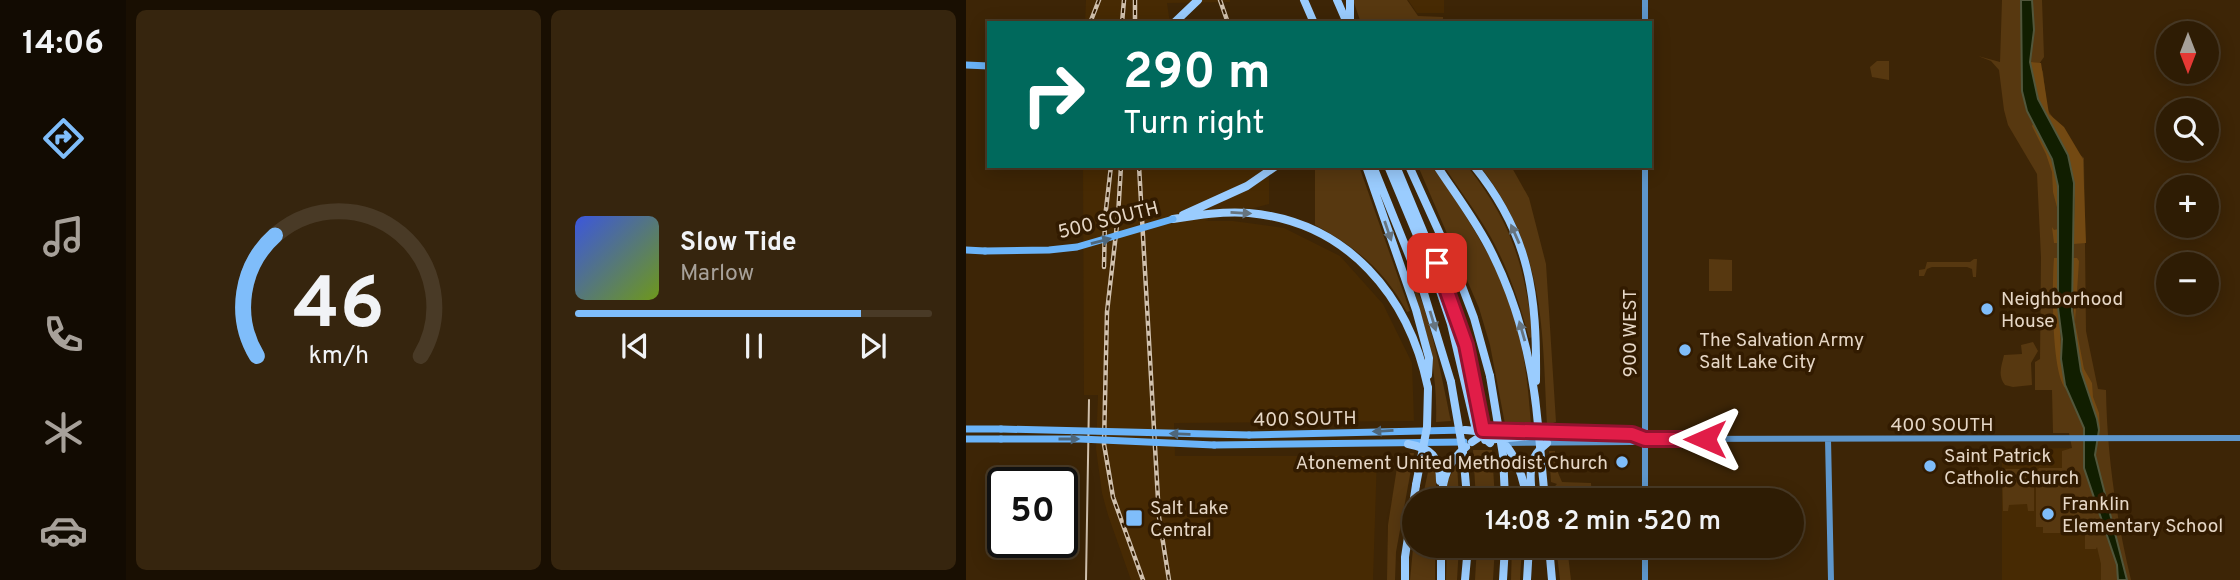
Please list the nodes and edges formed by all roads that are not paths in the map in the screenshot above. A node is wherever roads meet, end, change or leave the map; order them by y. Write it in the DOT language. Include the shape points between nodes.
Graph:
graph roads {
  1 [pos="1198,0"];
  2 [pos="1336,0"];
  3 [pos="1350,0"];
  4 [pos="1645,0"];
  5 [pos="1305,2"];
  6 [pos="1176,21"];
  7 [pos="1314,21"];
  8 [pos="1347,21"];
  9 [pos="1348,21"];
  10 [pos="1645,21"];
  11 [pos="966,65"];
  12 [pos="987,65"];
  13 [pos="1273,168"];
  14 [pos="1367,168"];
  15 [pos="1374,168"];
  16 [pos="1389,168"];
  17 [pos="1397,168"];
  18 [pos="1410,168"];
  19 [pos="1438,168"];
  20 [pos="1476,168"];
  21 [pos="1645,168"];
  22 [pos="1173,219"];
  23 [pos="966,250"];
  24 [pos="1428,388"];
  25 [pos="1536,398"];
  26 [pos="966,429"];
  27 [pos="1465,430"];
  28 [pos="1565,433"];
  29 [pos="1484,437"];
  30 [pos="2240,438"];
  31 [pos="966,439"];
  32 [pos="1645,439"];
  33 [pos="1828,439"];
  34 [pos="1547,443"];
  35 [pos="1408,444"];
  36 [pos="1440,488"];
  37 [pos="1443,488"];
  38 [pos="1466,488"];
  39 [pos="1504,488"];
  40 [pos="1524,488"];
  41 [pos="1532,488"];
  42 [pos="1544,488"];
  43 [pos="1645,488"];
  44 [pos="1441,558"];
  45 [pos="1467,558"];
  46 [pos="1504,558"];
  47 [pos="1529,558"];
  48 [pos="1550,558"];
  49 [pos="1645,558"];
  50 [pos="1405,580"];
  51 [pos="1441,580"];
  52 [pos="1465,580"];
  53 [pos="1503,580"];
  54 [pos="1527,580"];
  55 [pos="1552,580"];
  56 [pos="1645,580"];
  57 [pos="1831,580"];
  1 -- 6 [label="highway"];
  2 -- 8 [label="highway"];
  3 -- 9 [label="highway"];
  4 -- 10 [label="main road"];
  5 -- 7 [label="highway"];
  11 -- 12 [label="main road"];
  13 -- 22 [label="highway" via="1234,192"];
  14 -- 24 [label="highway, one-way" via="1416,310 1429,358"];
  15 -- 38 [label="highway, one-way, bridge" via="1423,290 1451,382"];
  16 -- 29 [label="highway" via="1439,288"];
  17 -- 29 [label="highway" via="1459,322"];
  18 -- 39 [label="highway, bridge" via="1474,318 1490,376"];
  25 -- 19 [label="highway, one-way" via="1519,322 1492,254"];
  25 -- 20 [label="highway, one-way" via="1531,281 1520,244"];
  21 -- 32 [label="main road, 900 WEST"];
  23 -- 22 [label="main road, 500 SOUTH, one-way, bridge" via="1077,247"];
  22 -- 24 [label="highway, one-way" via="1226,212 1272,216 1320,234 1348,251 1386,288 1403,314 1422,359"];
  24 -- 50 [label="highway, bridge" via="1427,427"];
  25 -- 42 [label="highway, bridge"];
  27 -- 26 [label="main road, 400 SOUTH, one-way, bridge" via="1249,435"];
  27 -- 29 [label="highway"];
  28 -- 29 [label="highway"];
  28 -- 29 [label="main road, 400 SOUTH"];
  28 -- 32 [label="main road, 400 SOUTH" via="1632,434"];
  29 -- 34 [label="main road, 400 SOUTH"];
  29 -- 35 [label="main road, 400 SOUTH"];
  29 -- 37 [label="highway" via="1449,466"];
  29 -- 40 [label="highway" via="1520,471"];
  30 -- 33 [label="main road, 400 SOUTH"];
  31 -- 35 [label="main road, 400 SOUTH, one-way, bridge"];
  32 -- 33 [label="main road, 400 SOUTH"];
  32 -- 34 [label="main road, 400 SOUTH"];
  32 -- 43 [label="main road, 900 WEST"];
  33 -- 57 [label="main road"];
  34 -- 41 [label="highway" via="1531,460"];
  35 -- 36 [label="highway" via="1426,448 1437,460"];
  44 -- 51 [label="highway"];
  45 -- 52 [label="highway"];
  46 -- 53 [label="highway"];
  47 -- 54 [label="highway"];
  48 -- 55 [label="highway"];
  49 -- 56 [label="main road"];
}
